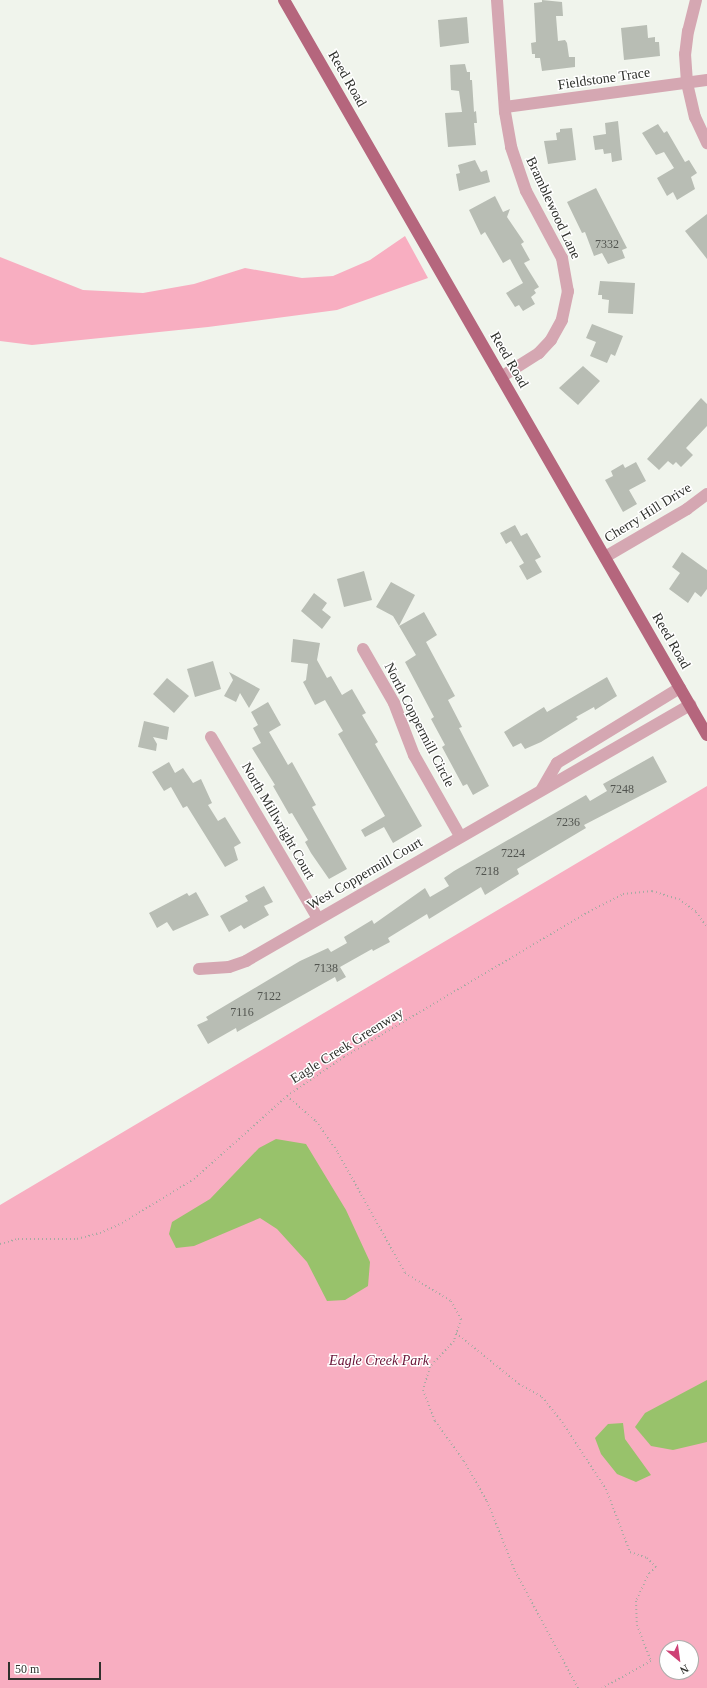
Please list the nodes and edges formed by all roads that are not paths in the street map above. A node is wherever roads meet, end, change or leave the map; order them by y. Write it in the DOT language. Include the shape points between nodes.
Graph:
graph roads {
  1 [pos="284,0"];
  2 [pos="497,0"];
  3 [pos="696,0"];
  4 [pos="707,80"];
  5 [pos="687,83"];
  6 [pos="505,107"];
  7 [pos="707,143"];
  8 [pos="502,377"];
  9 [pos="707,494"];
  10 [pos="605,557"];
  11 [pos="363,648"];
  12 [pos="680,688"];
  13 [pos="690,705"];
  14 [pos="707,736"];
  15 [pos="211,737"];
  16 [pos="541,790"];
  17 [pos="460,836"];
  18 [pos="318,919"];
  19 [pos="199,970"];
  1 -- 8 [label="main road, Reed Road"];
  2 -- 6 [label="street, Bramblewood Lane"];
  3 -- 5 [label="street" via="685,54"];
  4 -- 5 [label="street, Fieldstone Trace"];
  5 -- 6 [label="street, Fieldstone Trace"];
  5 -- 7 [label="street" via="695,117"];
  6 -- 8 [label="street, Bramblewood Lane" via="508,136 517,169 528,197 562,258 568,292 562,320 551,340 539,353"];
  8 -- 10 [label="main road, Reed Road"];
  9 -- 10 [label="street, Cherry Hill Drive" via="687,509"];
  10 -- 12 [label="main road, Reed Road"];
  11 -- 17 [label="street, North Coppermill Circle" via="394,703 414,756"];
  12 -- 13 [label="main road, Reed Road"];
  12 -- 16 [label="street, West Coppermill Court" via="557,763"];
  13 -- 14 [label="main road, Reed Road"];
  13 -- 16 [label="street, West Coppermill Court"];
  15 -- 18 [label="street, North Millwright Court"];
  16 -- 17 [label="street, West Coppermill Court"];
  17 -- 18 [label="street, West Coppermill Court"];
  18 -- 19 [label="street, West Coppermill Court" via="246,961 229,967"];
}
